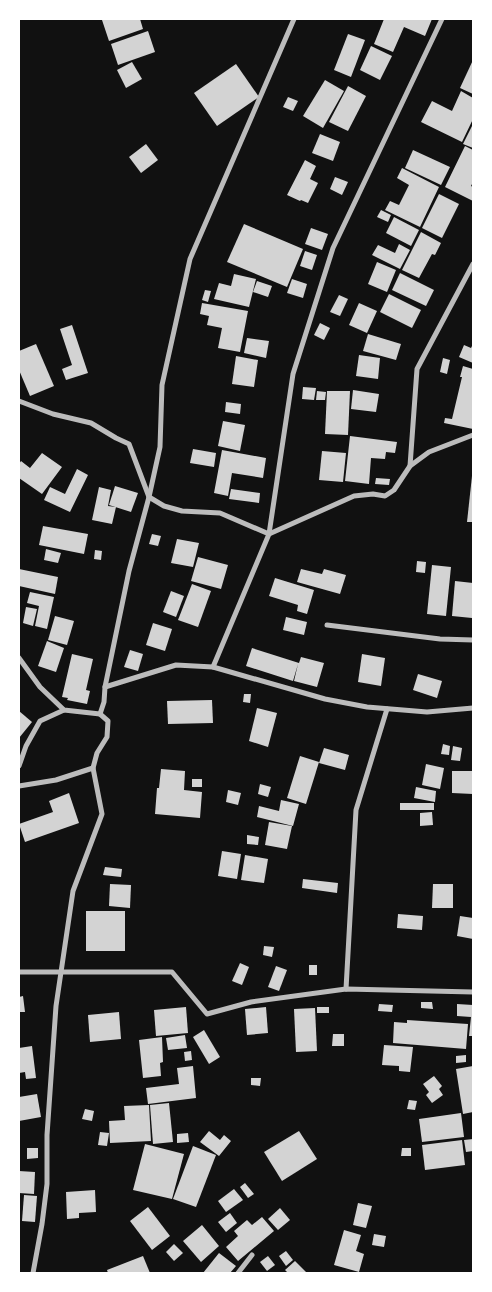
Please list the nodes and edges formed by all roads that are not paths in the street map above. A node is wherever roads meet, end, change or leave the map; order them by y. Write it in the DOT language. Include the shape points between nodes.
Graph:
graph roads {
  1 [pos="294,19"];
  2 [pos="442,19"];
  3 [pos="473,264"];
  4 [pos="19,401"];
  5 [pos="473,435"];
  6 [pos="410,466"];
  7 [pos="149,498"];
  8 [pos="269,534"];
  9 [pos="327,625"];
  10 [pos="473,640"];
  11 [pos="19,658"];
  12 [pos="213,666"];
  13 [pos="105,687"];
  14 [pos="473,708"];
  15 [pos="387,709"];
  16 [pos="64,710"];
  17 [pos="100,714"];
  18 [pos="19,766"];
  19 [pos="93,768"];
  20 [pos="19,786"];
  21 [pos="19,972"];
  22 [pos="61,972"];
  23 [pos="346,990"];
  24 [pos="473,992"];
  25 [pos="252,1254"];
  26 [pos="32,1273"];
  27 [pos="238,1273"];
  1 -- 7 [label="street" via="190,259 162,384 160,447"];
  2 -- 8 [label="street" via="333,248 293,374"];
  3 -- 6 [label="street" via="417,369"];
  4 -- 7 [label="street" via="91,423 129,444"];
  5 -- 6 [label="street" via="429,452"];
  6 -- 8 [label="street" via="394,490 385,496 354,496"];
  7 -- 8 [label="street" via="182,511 220,512"];
  7 -- 13 [label="street" via="129,571"];
  8 -- 12 [label="street"];
  9 -- 10 [label="street"];
  11 -- 16 [label="street" via="40,687"];
  12 -- 13 [label="street" via="176,665"];
  12 -- 15 [label="street" via="325,700"];
  13 -- 17 [label="street"];
  14 -- 15 [label="street" via="427,712"];
  15 -- 23 [label="street" via="356,810"];
  16 -- 17 [label="street"];
  16 -- 18 [label="street" via="40,721"];
  17 -- 19 [label="street" via="108,721 107,737 97,753"];
  19 -- 20 [label="street" via="56,780"];
  19 -- 22 [label="street" via="102,814 73,891"];
  21 -- 22 [label="street"];
  22 -- 23 [label="street" via="172,972 208,1014 251,1002"];
  22 -- 26 [label="street" via="48,1125 47,1184"];
  23 -- 24 [label="street"];
  25 -- 27 [label="street"];
}
